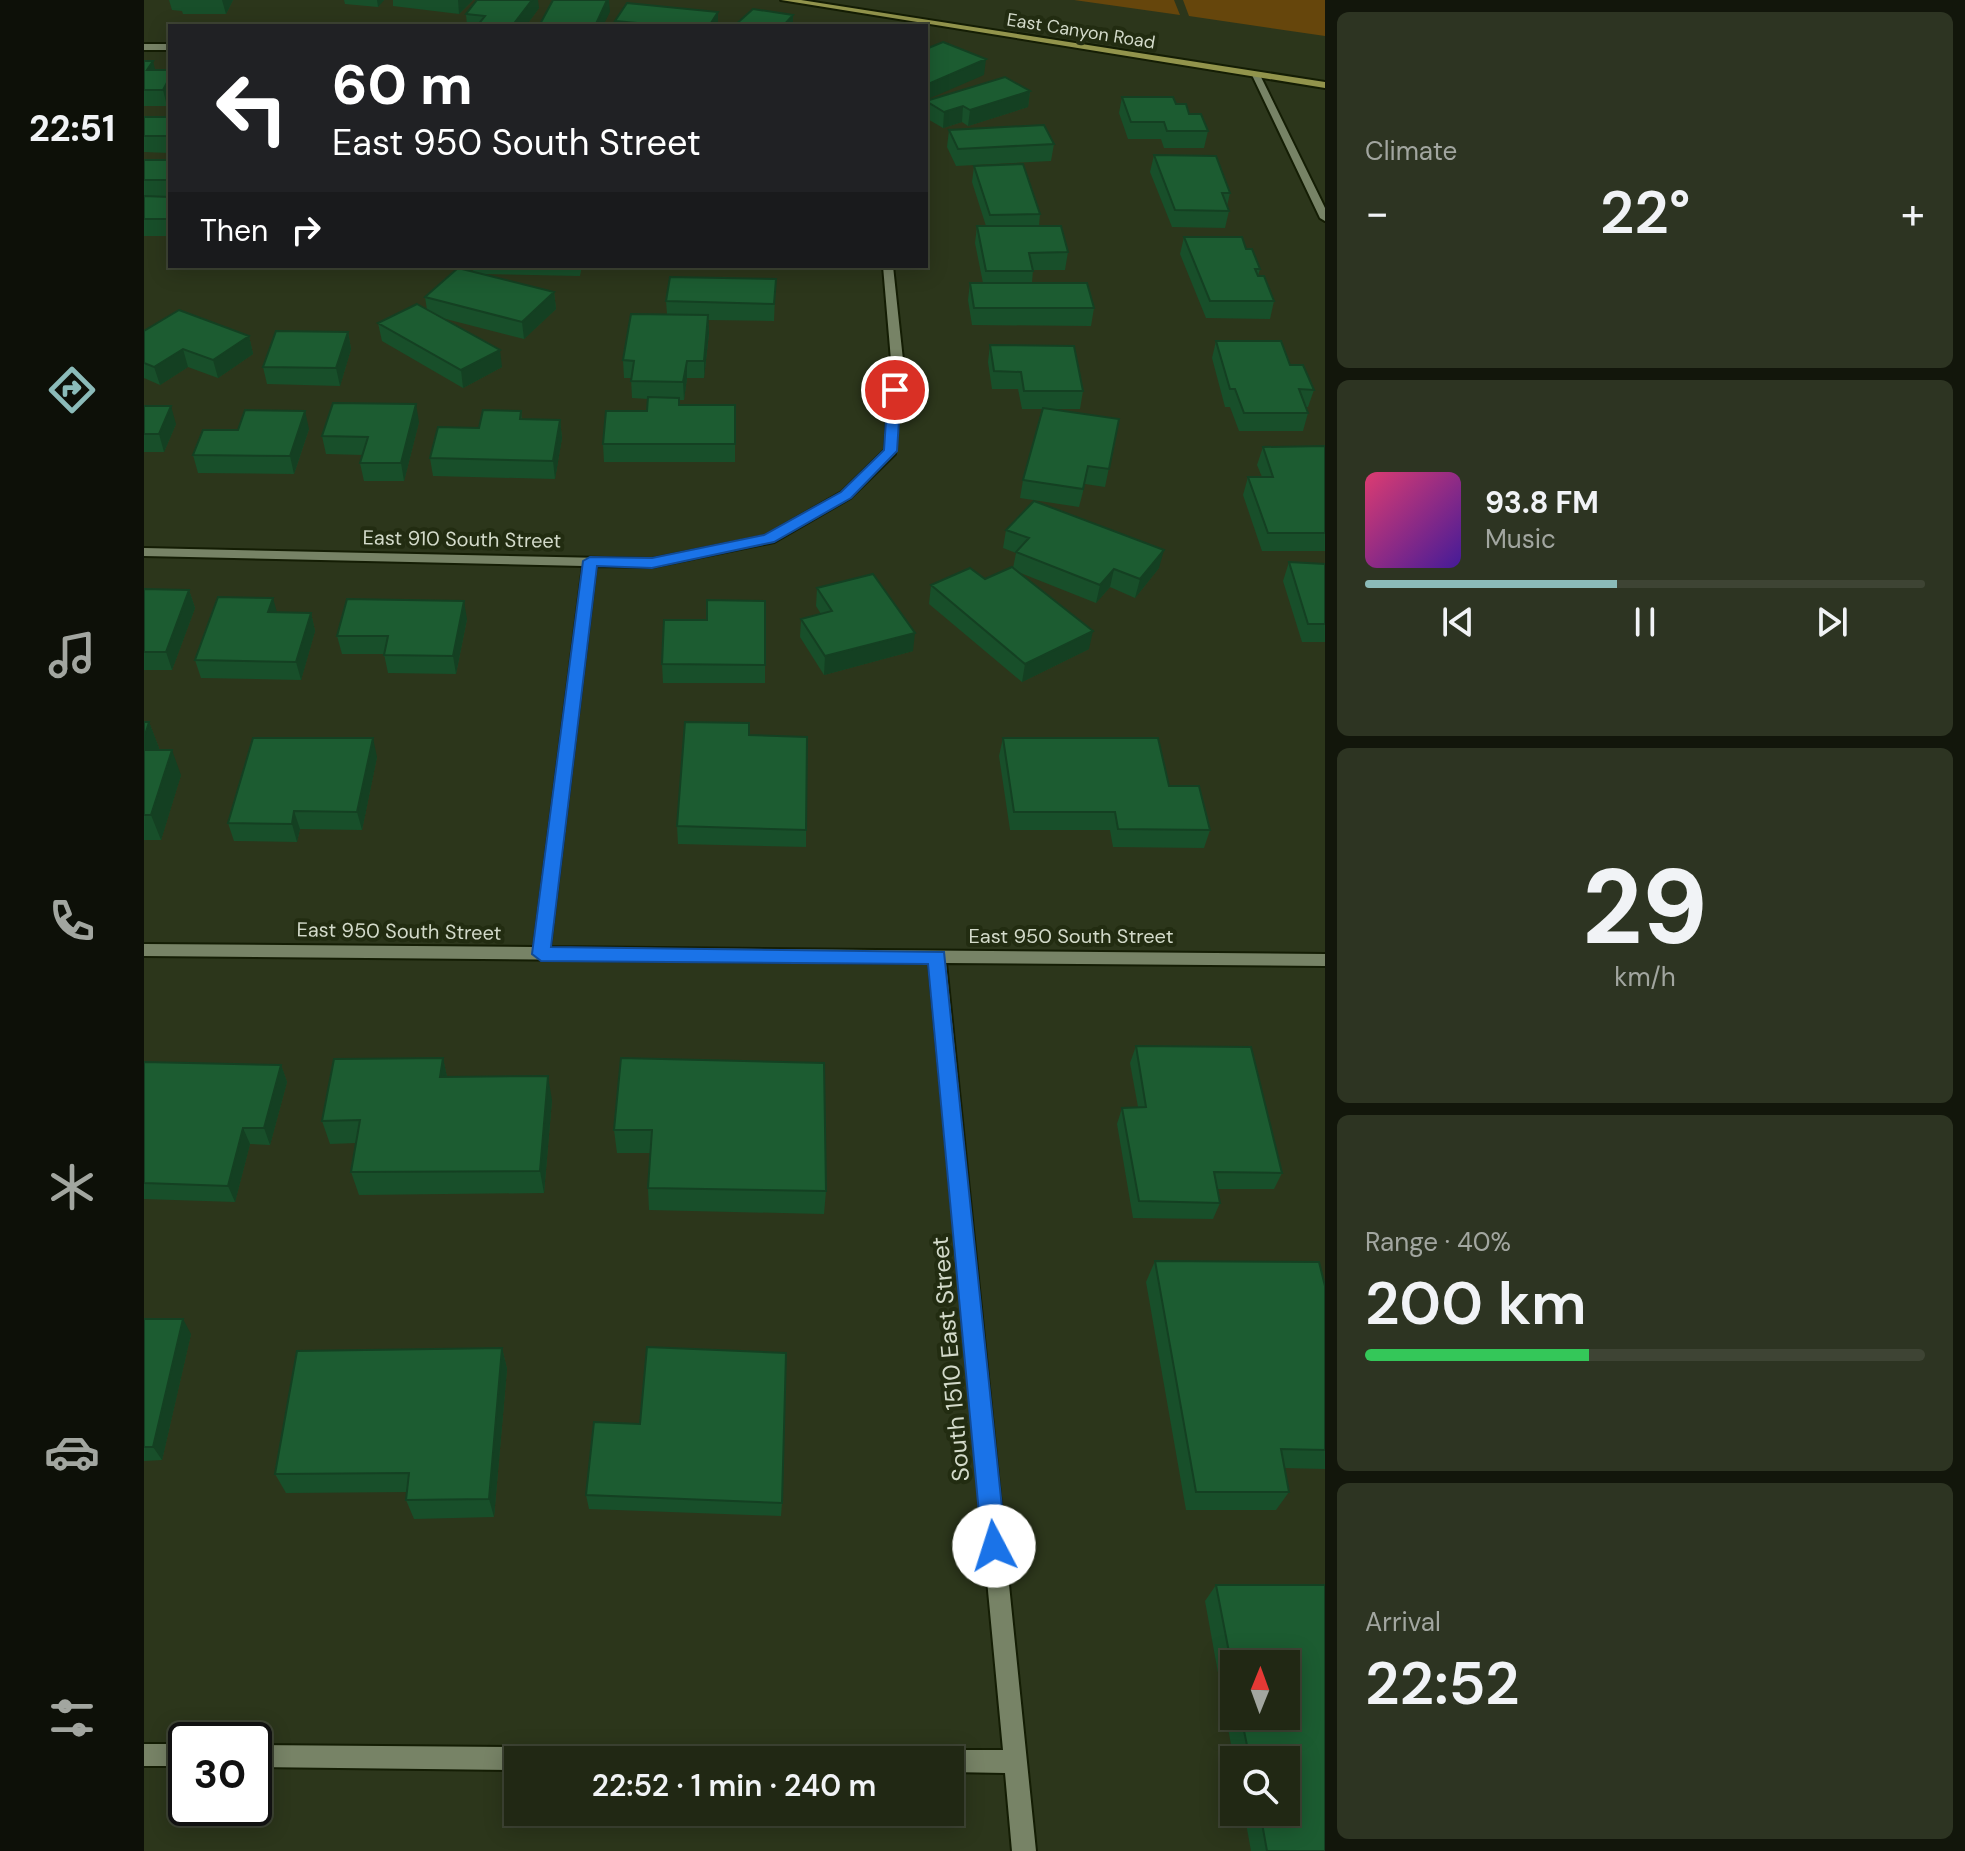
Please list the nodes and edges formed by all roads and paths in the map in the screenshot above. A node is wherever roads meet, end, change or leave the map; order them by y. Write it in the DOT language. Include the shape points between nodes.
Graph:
graph roads {
  1 [pos="785,0"];
  2 [pos="144,47"];
  3 [pos="168,47"];
  4 [pos="1256,75"];
  5 [pos="1325,85"];
  6 [pos="1325,218"];
  7 [pos="888,268"];
  8 [pos="144,552"];
  9 [pos="590,561"];
  10 [pos="144,950"];
  11 [pos="541,954"];
  12 [pos="937,957"];
  13 [pos="1325,960"];
  14 [pos="144,1755"];
  15 [pos="168,1755"];
  16 [pos="272,1756"];
  17 [pos="504,1758"];
  18 [pos="964,1761"];
  19 [pos="1015,1762"];
  20 [pos="1024,1851"];
  1 -- 4 [label="main road, East Canyon Road"];
  2 -- 3 [label="street"];
  4 -- 5 [label="main road, East Canyon Road"];
  4 -- 6 [label="street"];
  7 -- 9 [label="street, East 910 South Street" via="897,360 891,451 846,495 769,539 652,563"];
  8 -- 9 [label="street, East 910 South Street"];
  9 -- 11 [label="street"];
  10 -- 11 [label="street, East 950 South Street"];
  11 -- 12 [label="street, East 950 South Street"];
  12 -- 13 [label="street, East 950 South Street"];
  12 -- 19 [label="street, South 1510 East Street"];
  14 -- 15 [label="street"];
  16 -- 17 [label="street"];
  18 -- 19 [label="street"];
  19 -- 20 [label="street, South 1510 East Street"];
}
